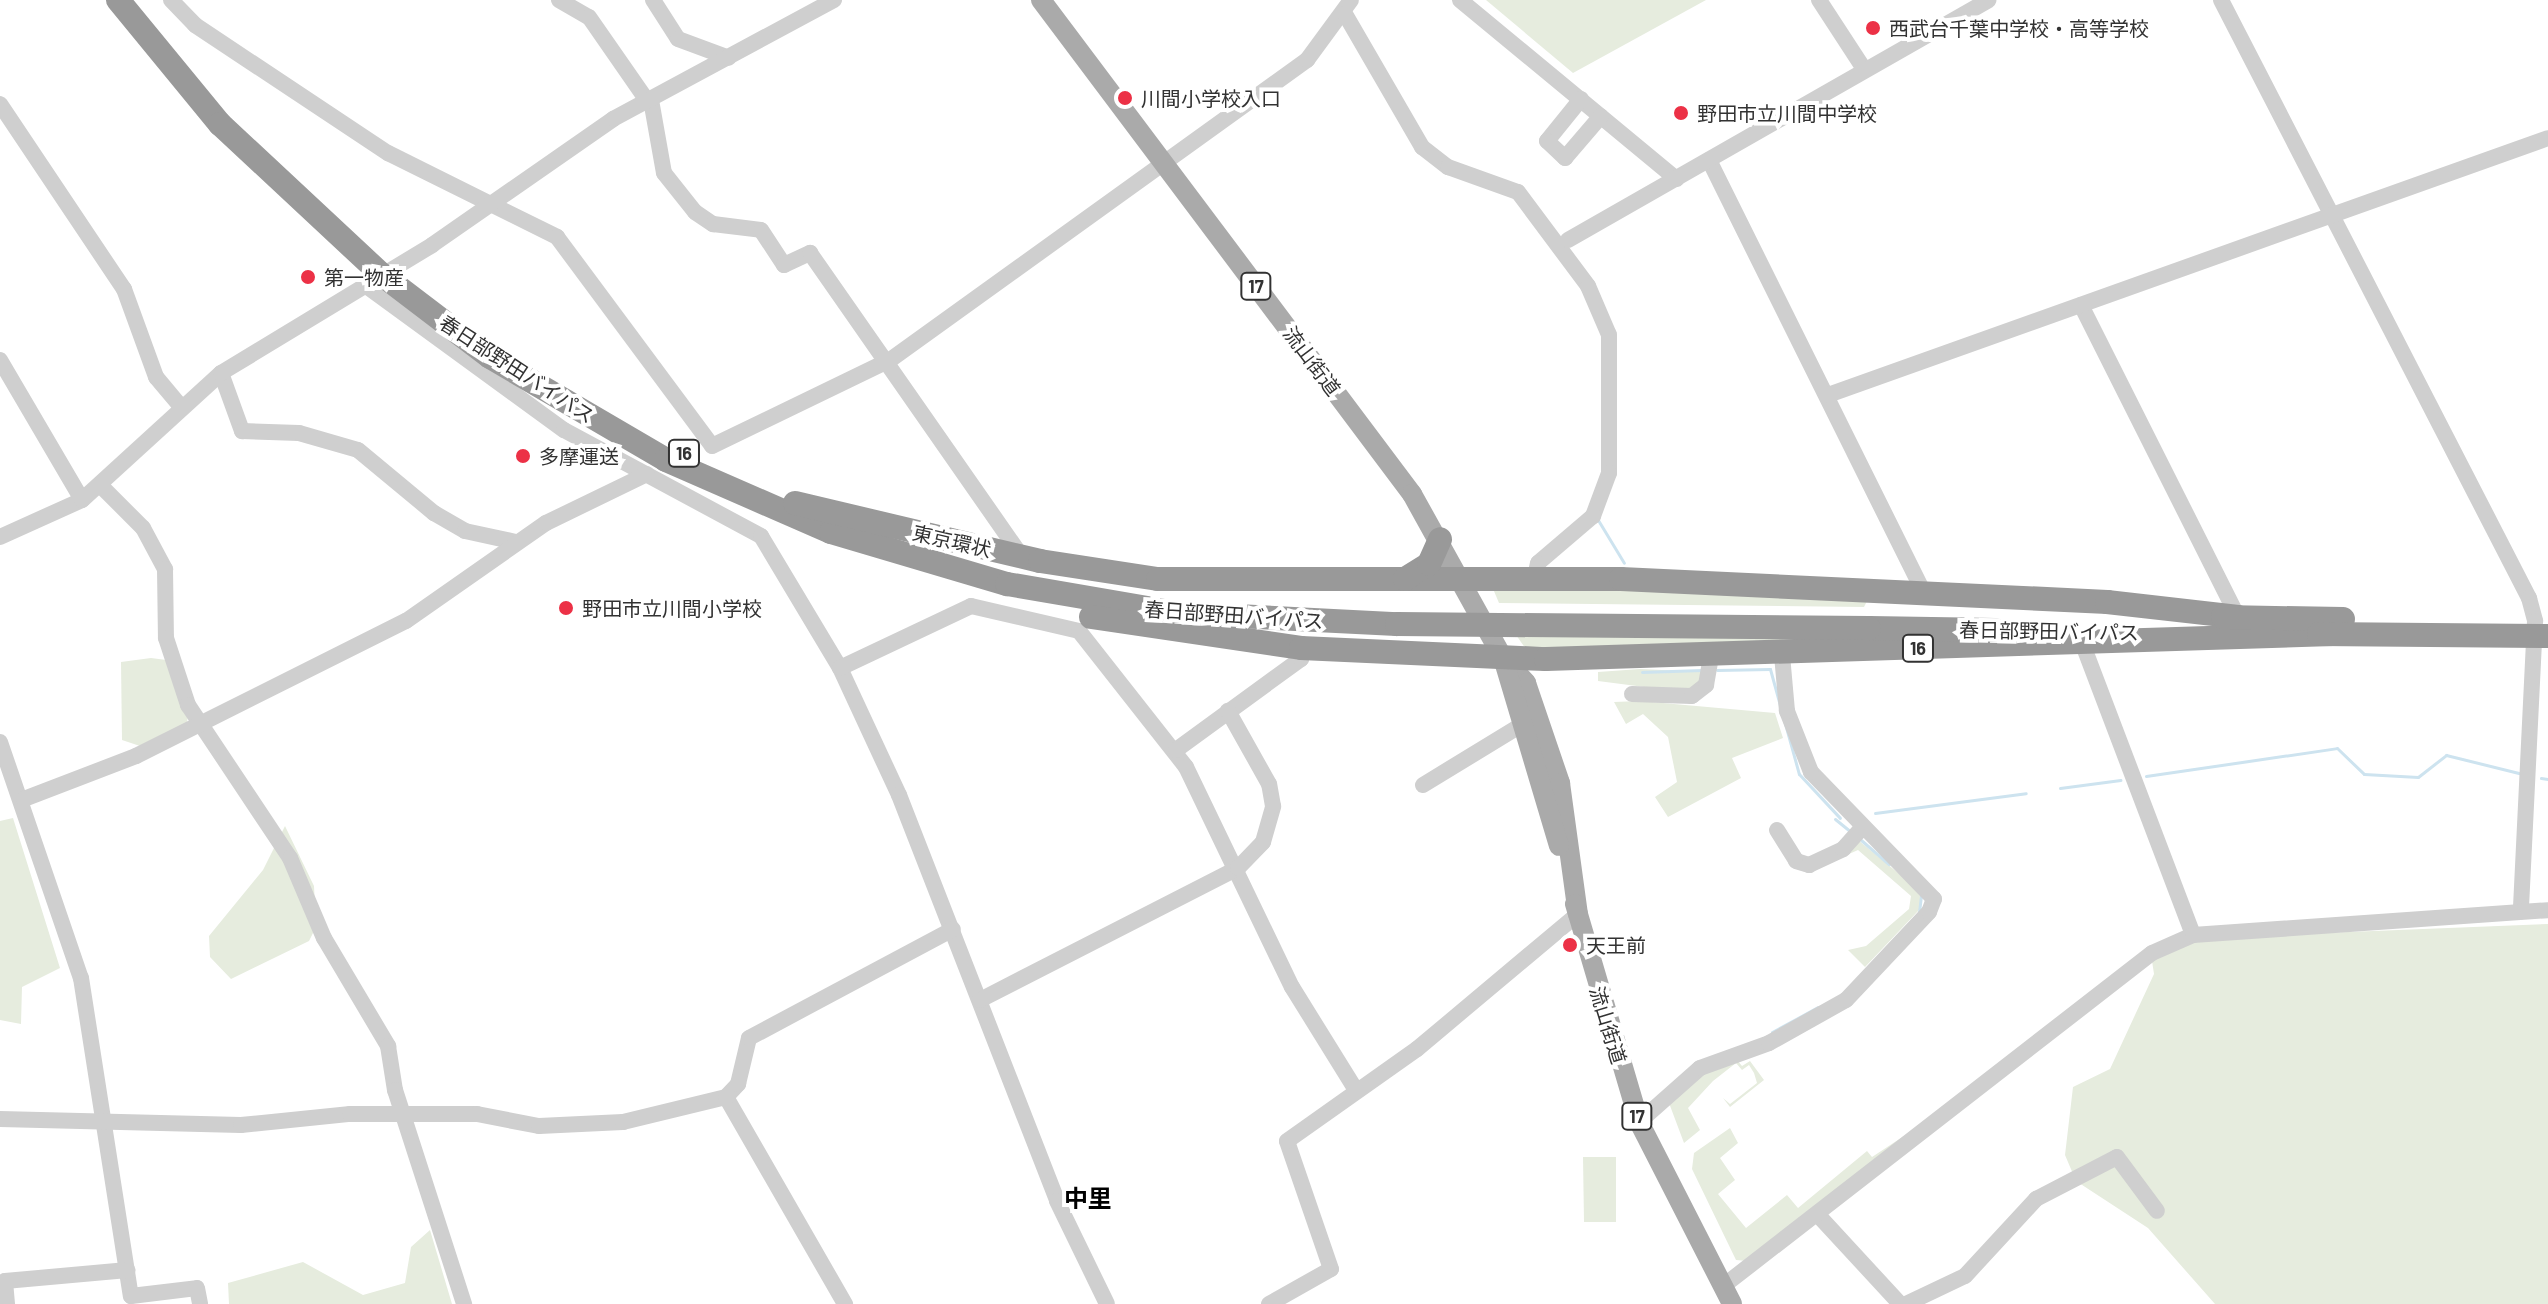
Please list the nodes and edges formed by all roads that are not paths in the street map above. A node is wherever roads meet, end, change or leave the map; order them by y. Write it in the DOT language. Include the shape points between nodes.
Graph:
graph roads {
  1 [pos="118,0"];
  2 [pos="136,0"];
  3 [pos="171,0"];
  4 [pos="559,0"];
  5 [pos="653,0"];
  6 [pos="834,0"];
  7 [pos="1041,0"];
  8 [pos="1460,0"];
  9 [pos="1819,0"];
  10 [pos="1988,0"];
  11 [pos="2221,0"];
  12 [pos="1346,6"];
  13 [pos="729,58"];
  14 [pos="1864,69"];
  15 [pos="1581,99"];
  16 [pos="650,101"];
  17 [pos="0,104"];
  18 [pos="1601,116"];
  19 [pos="2548,138"];
  20 [pos="1709,160"];
  21 [pos="1165,165"];
  22 [pos="1676,179"];
  23 [pos="492,203"];
  24 [pos="2332,214"];
  25 [pos="1568,240"];
  26 [pos="379,275"];
  27 [pos="2081,305"];
  28 [pos="0,360"];
  29 [pos="890,360"];
  30 [pos="221,373"];
  31 [pos="1828,395"];
  32 [pos="181,407"];
  33 [pos="647,474"];
  34 [pos="101,486"];
  35 [pos="82,500"];
  36 [pos="795,503"];
  37 [pos="0,537"];
  38 [pos="1440,539"];
  39 [pos="516,542"];
  40 [pos="897,554"];
  41 [pos="1021,556"];
  42 [pos="1535,577"];
  43 [pos="1461,579"];
  44 [pos="1402,580"];
  45 [pos="1925,595"];
  46 [pos="1398,616"];
  47 [pos="2238,617"];
  48 [pos="1869,621"];
  49 [pos="2541,629"];
  50 [pos="2333,634"];
  51 [pos="2083,645"];
  52 [pos="1301,648"];
  53 [pos="1782,655"];
  54 [pos="1711,656"];
  55 [pos="1503,658"];
  56 [pos="840,668"];
  57 [pos="1632,694"];
  58 [pos="1228,711"];
  59 [pos="1523,724"];
  60 [pos="200,726"];
  61 [pos="0,742"];
  62 [pos="1176,750"];
  63 [pos="1423,785"];
  64 [pos="24,799"];
  65 [pos="1863,827"];
  66 [pos="1777,830"];
  67 [pos="1238,868"];
  68 [pos="2548,910"];
  69 [pos="2521,912"];
  70 [pos="1578,914"];
  71 [pos="953,929"];
  72 [pos="2193,935"];
  73 [pos="980,1000"];
  74 [pos="1354,1087"];
  75 [pos="726,1097"];
  76 [pos="407,1117"];
  77 [pos="0,1119"];
  78 [pos="1639,1122"];
  79 [pos="107,1123"];
  80 [pos="2157,1211"];
  81 [pos="1818,1215"];
  82 [pos="128,1270"];
  83 [pos="1727,1296"];
  84 [pos="7,1304"];
  85 [pos="200,1304"];
  86 [pos="464,1304"];
  87 [pos="845,1304"];
  88 [pos="1107,1304"];
  89 [pos="1269,1304"];
  90 [pos="1900,1304"];
  91 [pos="1906,1304"];
  1 -- 26 [label="highway, 春日部野田バイパス / 16" via="220,124"];
  2 -- 26 [label="highway, 春日部野田バイパス / 16" via="229,112"];
  3 -- 23 [label="street" via="195,25 388,153"];
  4 -- 16 [label="street" via="589,17"];
  5 -- 13 [label="street" via="678,39"];
  6 -- 13 [label="street"];
  7 -- 21 [label="main road, 流山街道 / 17"];
  8 -- 15 [label="street"];
  9 -- 14 [label="street"];
  10 -- 14 [label="street"];
  11 -- 24 [label="street"];
  12 -- 21 [label="street" via="1307,60"];
  12 -- 42 [label="street" via="1422,147 1448,167 1518,192 1588,286 1609,335 1609,473 1593,516 1538,563"];
  13 -- 16 [label="street"];
  14 -- 20 [label="street"];
  15 -- 18 [label="street"];
  15 -- 18 [label="street" via="1547,141 1565,158"];
  16 -- 23 [label="street"];
  16 -- 29 [label="street" via="664,173 695,212 713,224 761,230 784,265 810,253"];
  17 -- 32 [label="street" via="124,289 156,377"];
  18 -- 22 [label="street"];
  19 -- 24 [label="street"];
  20 -- 22 [label="street"];
  20 -- 31 [label="street"];
  21 -- 29 [label="street" via="1059,233"];
  21 -- 38 [label="main road, 流山街道 / 17"];
  22 -- 25 [label="street"];
  23 -- 26 [label="street"];
  23 -- 29 [label="street" via="557,237 712,446"];
  24 -- 27 [label="street"];
  24 -- 49 [label="street"];
  26 -- 30 [label="street"];
  26 -- 33 [label="street" via="564,430"];
  26 -- 36 [label="highway, 春日部野田バイパス / 16" via="577,395"];
  26 -- 40 [label="highway, 春日部野田バイパス / 16" via="490,357 621,436 761,504"];
  27 -- 31 [label="street"];
  27 -- 47 [label="street"];
  28 -- 35 [label="street"];
  29 -- 41 [label="street"];
  30 -- 32 [label="street"];
  30 -- 39 [label="street" via="242,431 299,433 358,450 434,513 465,531"];
  31 -- 45 [label="street"];
  32 -- 34 [label="street"];
  33 -- 39 [label="street"];
  33 -- 56 [label="street" via="761,536"];
  34 -- 35 [label="street"];
  34 -- 60 [label="street" via="143,528 165,569 166,638"];
  35 -- 37 [label="street"];
  36 -- 41 [label="highway, 東京環状 / 16"];
  36 -- 46 [label="highway, 春日部野田バイパス / 16" via="952,555 1068,581 1223,602"];
  38 -- 43 [label="main road, 流山街道 / 17"];
  38 -- 44 [label="highway" via="1429,564"];
  39 -- 60 [label="street" via="406,621"];
  40 -- 46 [label="highway, 春日部野田バイパス / 16" via="1110,605"];
  40 -- 52 [label="highway, 16" via="937,575 1054,610"];
  41 -- 44 [label="highway, 東京環状 / 16" via="1110,573 1205,582"];
  42 -- 43 [label="highway, 16"];
  42 -- 45 [label="highway, 16"];
  43 -- 44 [label="highway, 16"];
  43 -- 55 [label="main road, 流山街道 / 17"];
  45 -- 47 [label="highway, 16"];
  46 -- 48 [label="highway, 春日部野田バイパス / 16"];
  47 -- 48 [label="highway, 春日部野田バイパス / 16"];
  47 -- 49 [label="highway, 春日部野田バイパス / 16"];
  48 -- 50 [label="highway, 春日部野田バイパス / 16"];
  49 -- 50 [label="highway, 春日部野田バイパス / 16"];
  49 -- 69 [label="street"];
  50 -- 51 [label="highway, 16"];
  51 -- 53 [label="highway, 16"];
  51 -- 72 [label="street"];
  52 -- 55 [label="highway, 16"];
  52 -- 58 [label="street" via="1301,659"];
  53 -- 54 [label="highway, 16"];
  53 -- 65 [label="street" via="1787,711 1811,772"];
  54 -- 55 [label="highway, 16"];
  54 -- 57 [label="street" via="1706,685 1692,696"];
  55 -- 59 [label="main road, 流山街道 / 17"];
  55 -- 70 [label="main road, 流山街道 / 17" via="1526,683 1556,769"];
  56 -- 62 [label="street" via="971,606 1064,628 1099,650"];
  56 -- 71 [label="street"];
  58 -- 62 [label="street"];
  58 -- 67 [label="street" via="1269,784 1273,806 1263,842"];
  59 -- 63 [label="street"];
  59 -- 70 [label="main road, 流山街道 / 17"];
  60 -- 64 [label="street"];
  60 -- 76 [label="street" via="290,858 324,938 372,1013"];
  61 -- 64 [label="street"];
  62 -- 67 [label="street"];
  64 -- 79 [label="street" via="81,978"];
  65 -- 66 [label="street" via="1843,849 1809,865 1796,861"];
  65 -- 78 [label="street" via="1934,893 1929,912 1846,1000 1769,1043 1700,1068"];
  67 -- 73 [label="street"];
  67 -- 74 [label="street" via="1292,987"];
  68 -- 69 [label="street"];
  69 -- 72 [label="street"];
  70 -- 74 [label="street" via="1417,1049"];
  70 -- 78 [label="main road, 流山街道 / 17"];
  71 -- 73 [label="street"];
  71 -- 75 [label="street" via="749,1038 738,1084"];
  72 -- 81 [label="street" via="2152,953"];
  73 -- 88 [label="street" via="1057,1201"];
  74 -- 89 [label="street" via="1287,1141 1331,1269"];
  75 -- 76 [label="street" via="623,1122"];
  75 -- 87 [label="street"];
  76 -- 79 [label="street"];
  76 -- 86 [label="street"];
  77 -- 79 [label="street"];
  78 -- 83 [label="main road, 流山街道 / 17"];
  79 -- 82 [label="street"];
  80 -- 91 [label="street" via="2117,1157 2036,1199 1965,1276"];
  81 -- 83 [label="street"];
  81 -- 90 [label="street"];
  82 -- 84 [label="street" via="5,1281"];
  82 -- 85 [label="street" via="131,1296 197,1288"];
}
